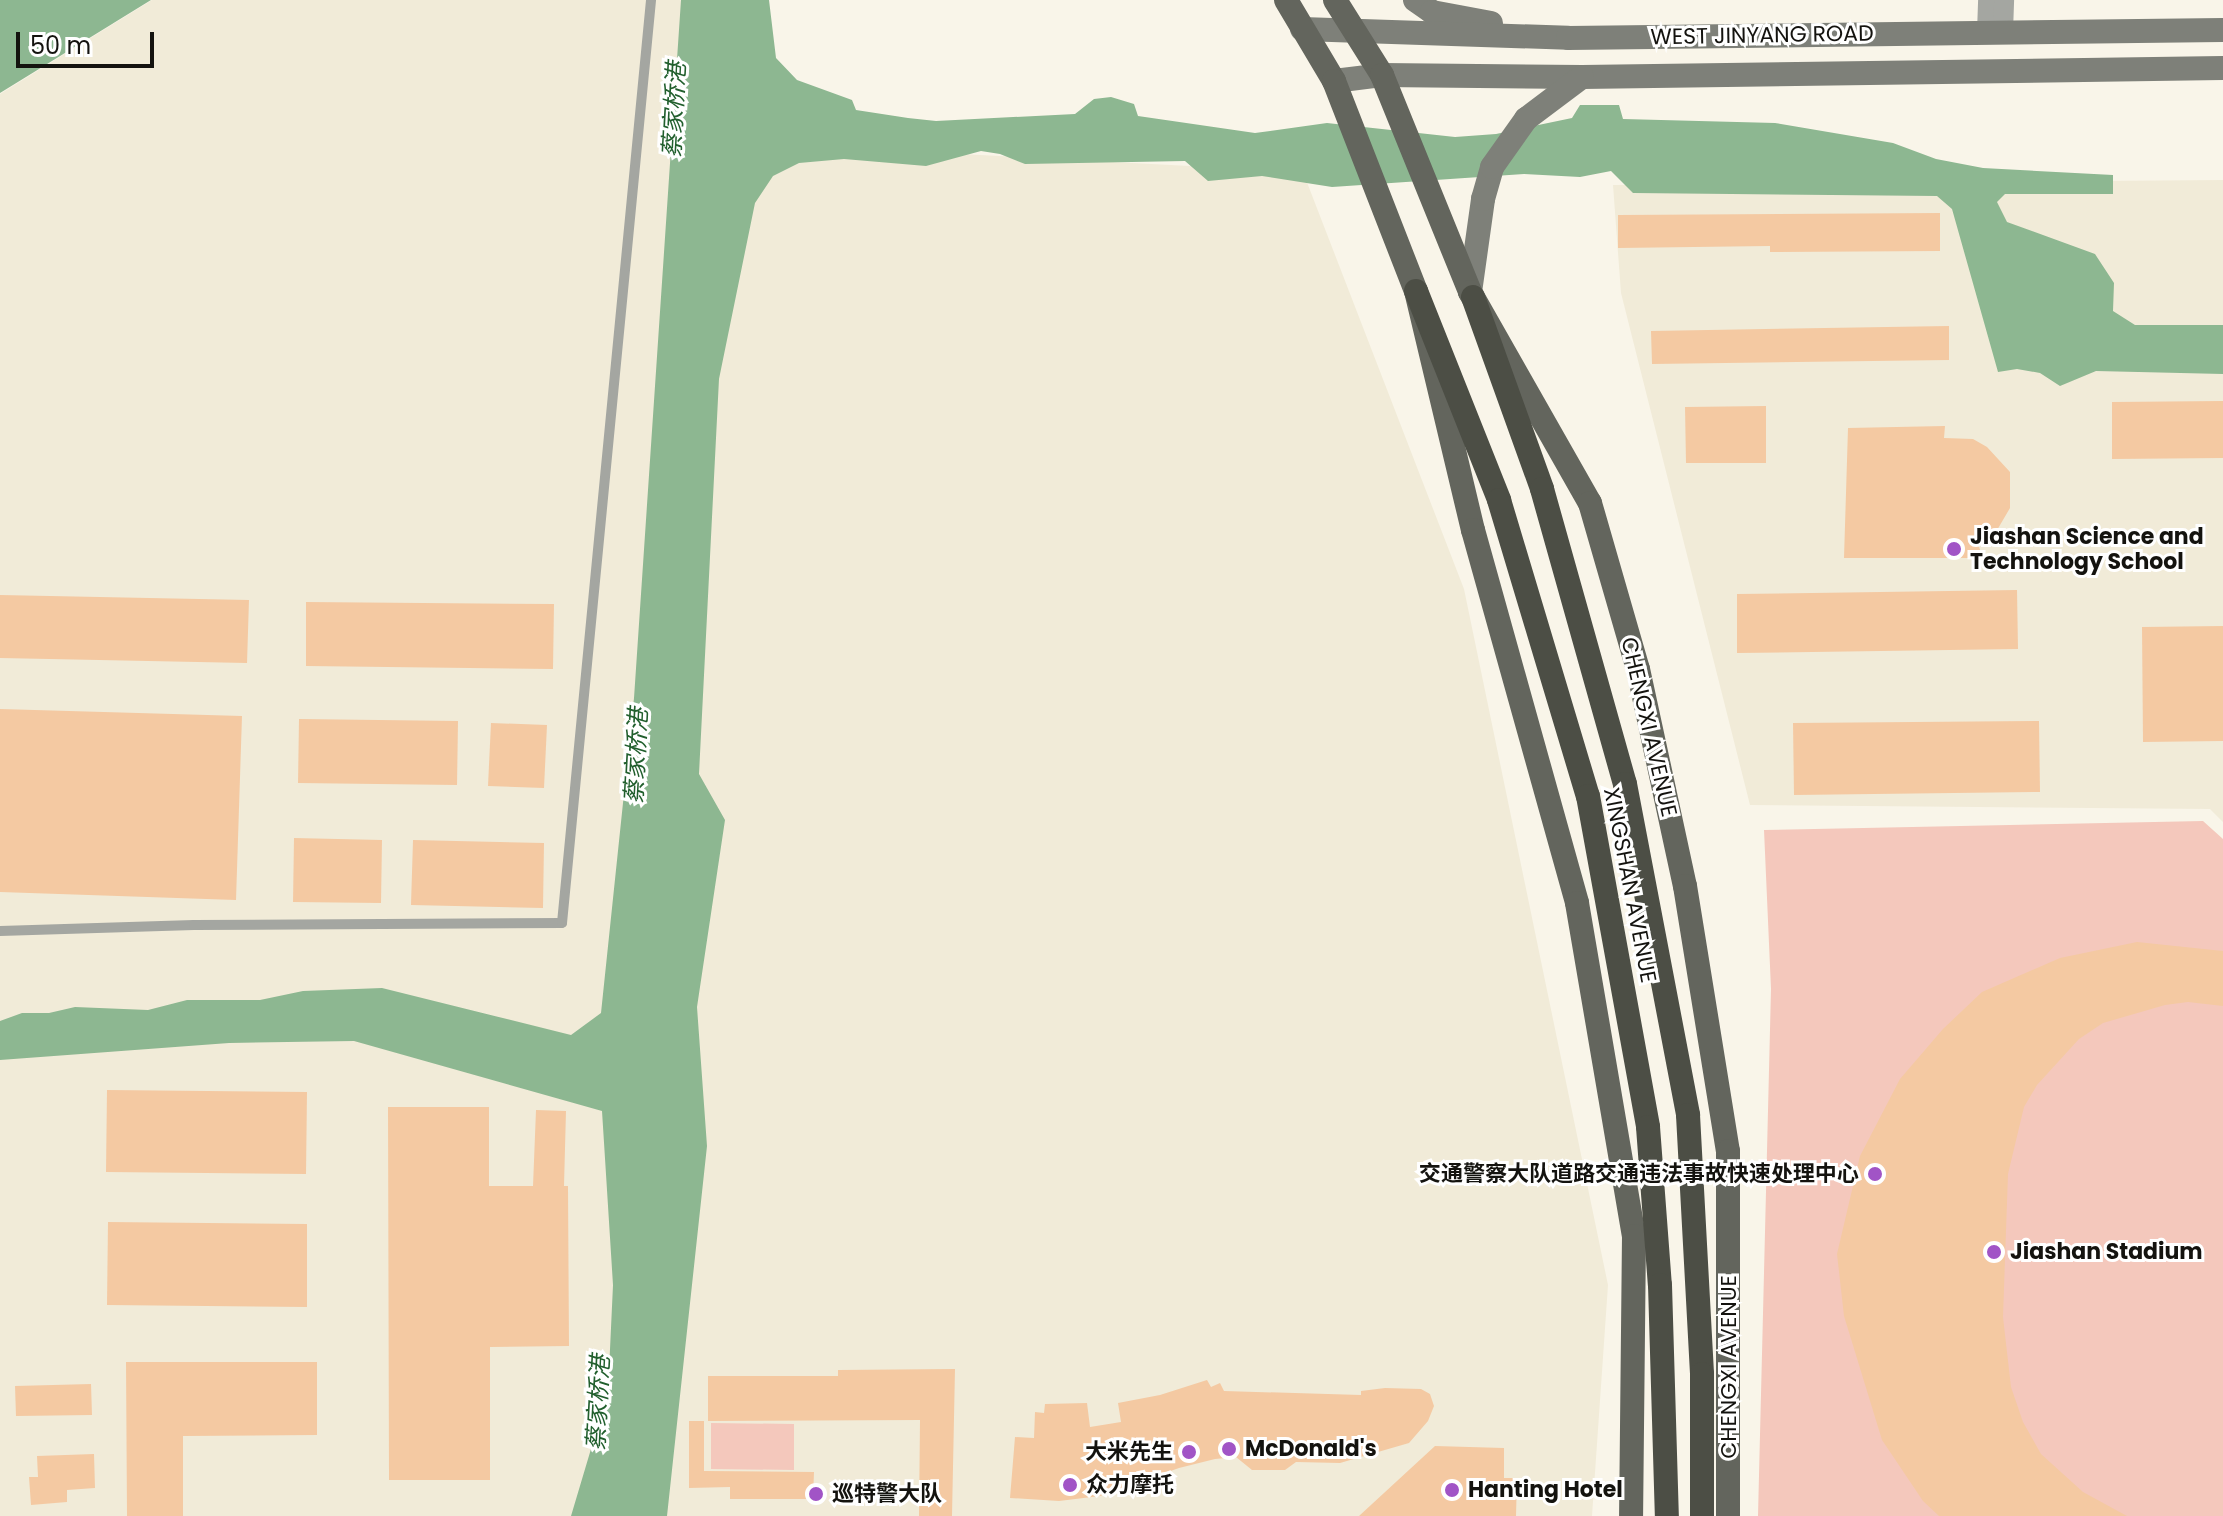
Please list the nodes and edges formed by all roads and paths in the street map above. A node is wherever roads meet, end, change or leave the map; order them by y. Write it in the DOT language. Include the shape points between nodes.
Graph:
graph roads {
  1 [pos="651,0"];
  2 [pos="1286,0"];
  3 [pos="1335,0"];
  4 [pos="1415,0"];
  5 [pos="1988,0"];
  6 [pos="2004,0"];
  7 [pos="1302,29"];
  8 [pos="1351,30"];
  9 [pos="2223,30"];
  10 [pos="1995,32"];
  11 [pos="1568,38"];
  12 [pos="2223,68"];
  13 [pos="1382,75"];
  14 [pos="1582,77"];
  15 [pos="1334,81"];
  16 [pos="1416,291"];
  17 [pos="1472,294"];
  18 [pos="0,931"];
  19 [pos="1631,1516"];
  20 [pos="1667,1516"];
  21 [pos="1702,1516"];
  22 [pos="1728,1516"];
  1 -- 18 [label="lane" via="562,923"];
  2 -- 7 [label="main road"];
  3 -- 8 [label="main road, CHENGXI AVENUE"];
  4 -- 11 [label="main road" via="1432,12"];
  5 -- 10 [label="street"];
  6 -- 10 [label="street"];
  7 -- 8 [label="main road, WEST JINYANG ROAD"];
  7 -- 15 [label="main road"];
  8 -- 11 [label="main road, WEST JINYANG ROAD"];
  8 -- 13 [label="main road, CHENGXI AVENUE"];
  9 -- 10 [label="main road, WEST JINYANG ROAD"];
  10 -- 11 [label="main road, WEST JINYANG ROAD"];
  12 -- 14 [label="main road, WEST JINYANG ROAD"];
  13 -- 14 [label="main road, WEST JINYANG ROAD"];
  13 -- 15 [label="main road, WEST JINYANG ROAD"];
  13 -- 17 [label="main road, CHENGXI AVENUE"];
  14 -- 17 [label="main road" via="1526,119 1492,167"];
  15 -- 16 [label="main road"];
  16 -- 19 [label="main road" via="1473,530 1577,903 1634,1236"];
  16 -- 20 [label="highway, XINGSHAN AVENUE" via="1499,500 1588,796 1648,1127 1660,1285"];
  17 -- 21 [label="highway, XINGSHAN AVENUE" via="1542,489 1625,784 1688,1115 1702,1374"];
  17 -- 22 [label="main road, CHENGXI AVENUE" via="1590,503 1638,669 1685,886 1728,1151"];
}
